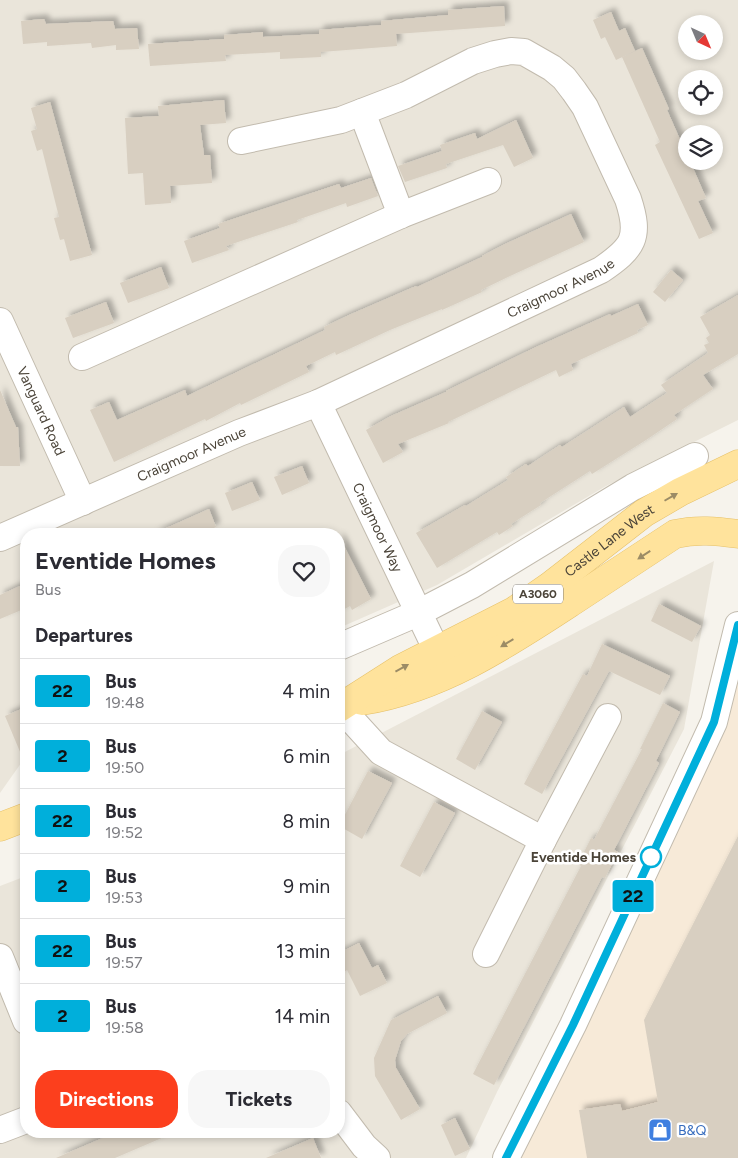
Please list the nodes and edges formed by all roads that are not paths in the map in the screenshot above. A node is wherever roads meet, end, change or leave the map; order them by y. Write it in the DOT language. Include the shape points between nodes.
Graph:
graph roads {
  1 [pos="362,112"];
  2 [pos="241,141"];
  3 [pos="488,181"];
  4 [pos="401,215"];
  5 [pos="0,320"];
  6 [pos="82,356"];
  7 [pos="318,403"];
  8 [pos="696,456"];
  9 [pos="732,470"];
  10 [pos="83,502"];
  11 [pos="23,528"];
  12 [pos="20,529"];
  13 [pos="738,534"];
  14 [pos="0,538"];
  15 [pos="418,613"];
  16 [pos="738,625"];
  17 [pos="345,643"];
  18 [pos="436,651"];
  19 [pos="345,704"];
  20 [pos="345,705"];
  21 [pos="345,710"];
  22 [pos="608,717"];
  23 [pos="20,819"];
  24 [pos="0,827"];
  25 [pos="543,840"];
  26 [pos="486,954"];
  27 [pos="0,958"];
  28 [pos="20,1006"];
  29 [pos="345,1121"];
  30 [pos="20,1122"];
  31 [pos="0,1130"];
  32 [pos="377,1158"];
  33 [pos="506,1158"];
  1 -- 2 [label="street, Craigmoor Avenue" via="341,120"];
  1 -- 4 [label="street"];
  1 -- 7 [label="street, Craigmoor Avenue" via="406,95 473,61 511,51 524,52 564,78 585,107 628,199 633,213 634,234 620,257 601,270"];
  3 -- 4 [label="street"];
  4 -- 6 [label="street"];
  5 -- 10 [label="street, Vanguard Road"];
  7 -- 10 [label="street, Craigmoor Avenue" via="239,433"];
  7 -- 15 [label="street, Craigmoor Way"];
  8 -- 15 [label="street" via="633,487 472,585"];
  18 -- 9 [label="main road, Castle Lane West / A3060, one-way" via="514,610 644,513 680,492"];
  10 -- 11 [label="street, Craigmoor Avenue"];
  12 -- 14 [label="street, Craigmoor Avenue"];
  13 -- 20 [label="main road, Castle Lane West / A3060, one-way" via="713,530 675,534 485,656 389,697"];
  15 -- 17 [label="street"];
  15 -- 18 [label="street, Craigmoor Way"];
  16 -- 33 [label="street" via="714,722 573,1025"];
  19 -- 18 [label="main road, Castle Lane West / A3060, one-way" via="400,669"];
  21 -- 25 [label="street" via="381,752"];
  22 -- 25 [label="street"];
  23 -- 24 [label="main road"];
  25 -- 26 [label="street"];
  27 -- 28 [label="street"];
  29 -- 32 [label="street"];
  30 -- 31 [label="street"];
}
